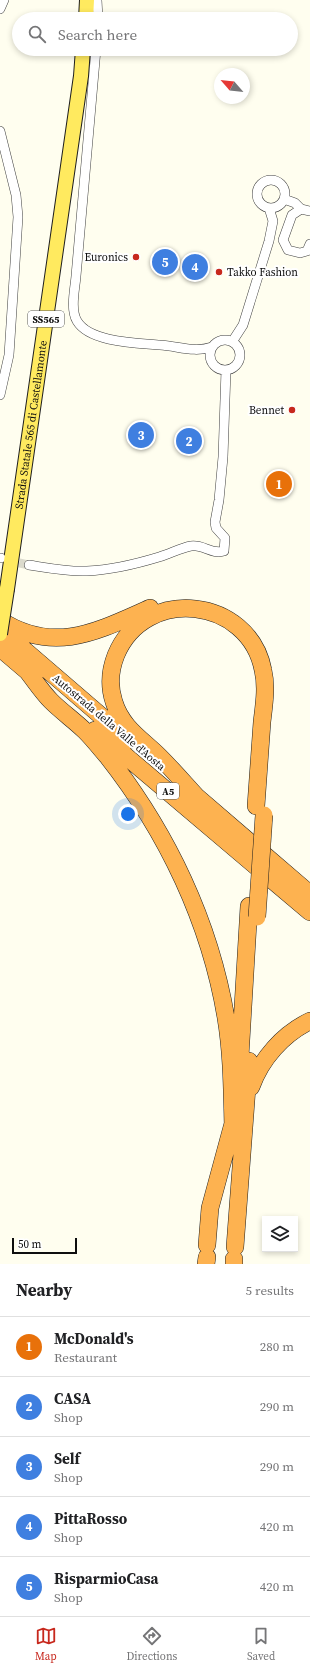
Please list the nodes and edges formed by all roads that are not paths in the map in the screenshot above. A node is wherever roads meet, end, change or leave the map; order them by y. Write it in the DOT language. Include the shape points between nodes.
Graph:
graph roads {
  1 [pos="4,0"];
  2 [pos="87,0"];
  3 [pos="97,0"];
  4 [pos="0,9"];
  5 [pos="86,12"];
  6 [pos="98,12"];
  7 [pos="82,56"];
  8 [pos="95,56"];
  9 [pos="0,132"];
  10 [pos="284,199"];
  11 [pos="269,208"];
  12 [pos="306,210"];
  13 [pos="310,244"];
  14 [pos="232,342"];
  15 [pos="212,347"];
  16 [pos="226,370"];
  17 [pos="0,395"];
  18 [pos="29,564"];
  19 [pos="0,620"];
  20 [pos="0,629"];
  21 [pos="0,634"];
  22 [pos="0,648"];
  23 [pos="27,671"];
  24 [pos="197,797"];
  25 [pos="260,811"];
  26 [pos="310,894"];
  27 [pos="253,912"];
  28 [pos="310,912"];
  29 [pos="310,1021"];
  30 [pos="247,1100"];
  31 [pos="233,1127"];
  32 [pos="207,1255"];
  33 [pos="234,1257"];
  1 -- 4 [label="street"];
  2 -- 5 [label="main road"];
  3 -- 6 [label="street"];
  7 -- 21 [label="main road, Strada Statale 565 di Castellamonte / SS565, bridge"];
  8 -- 15 [label="street" via="76,276 74,308 77,320 91,332 115,341 191,350"];
  9 -- 17 [label="street" via="16,195 18,218 8,355"];
  10 -- 11 [label="street" via="278,206"];
  10 -- 11 [label="street" via="285,191 280,184 272,181 264,183 258,191 258,200"];
  10 -- 12 [label="street"];
  11 -- 14 [label="street" via="274,221 269,240 243,325"];
  12 -- 13 [label="street" via="292,215 283,240 288,250 300,254 307,252"];
  14 -- 15 [label="street" via="223,340"];
  14 -- 16 [label="street" via="238,349 239,359 235,366"];
  15 -- 16 [label="street" via="211,361 217,368"];
  16 -- 18 [label="street" via="219,500 215,522 216,528 225,538 224,551 192,546 160,557 109,569 86,571 59,570"];
  19 -- 25 [label="highway" via="27,634 68,637 92,633 155,605 176,600 211,603 238,618 251,630 263,647 268,657 272,678"];
  20 -- 24 [label="highway, Autostrada della Valle d'Aosta / A5"];
  22 -- 23 [label="highway, Autostrada della Valle d'Aosta / A5"];
  23 -- 28 [label="highway, Autostrada della Valle d'Aosta / A5"];
  23 -- 31 [label="highway" via="53,702 97,743 124,778 162,836 182,877 213,960 226,1018"];
  24 -- 25 [label="highway" via="160,757 128,728 119,713 112,692 112,670 119,648 134,628 153,615 182,608 202,609 232,622 249,638 260,658 265,681"];
  24 -- 26 [label="highway, Autostrada della Valle d'Aosta / A5"];
  25 -- 27 [label="highway, bridge"];
  27 -- 30 [label="highway"];
  27 -- 31 [label="highway"];
  29 -- 30 [label="highway" via="284,1039 268,1056 254,1078"];
  30 -- 33 [label="highway"];
  31 -- 32 [label="highway" via="210,1208"];
}
